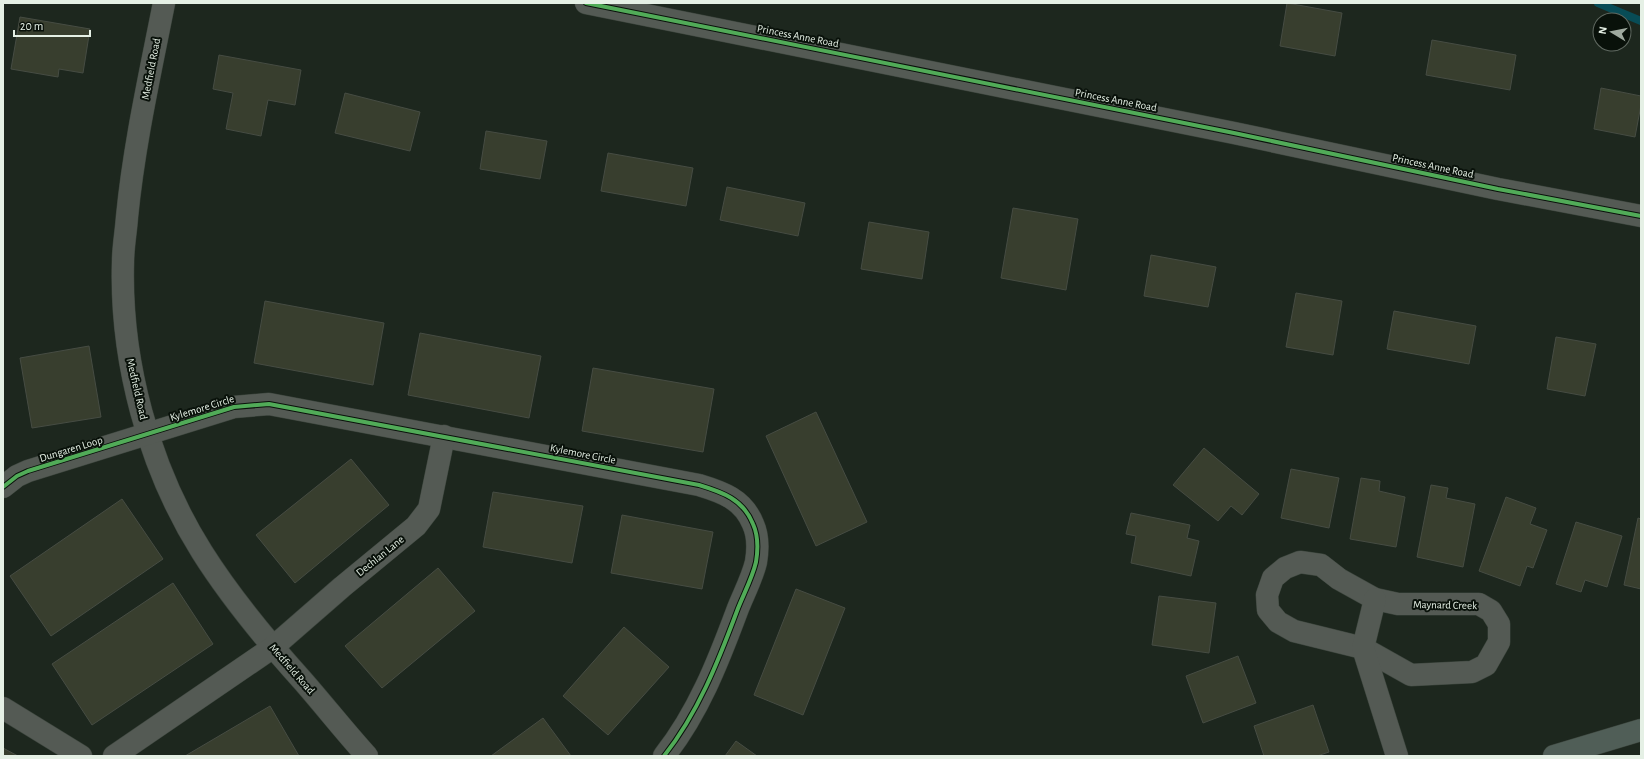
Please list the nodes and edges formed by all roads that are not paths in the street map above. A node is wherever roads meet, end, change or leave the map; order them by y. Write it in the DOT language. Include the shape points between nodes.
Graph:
graph roads {
  1 [pos="164,3"];
  2 [pos="586,3"];
  3 [pos="1641,216"];
  4 [pos="148,434"];
  5 [pos="444,436"];
  6 [pos="3,487"];
  7 [pos="1375,599"];
  8 [pos="272,648"];
  9 [pos="1363,648"];
  10 [pos="3,708"];
  11 [pos="1641,730"];
  12 [pos="81,756"];
  13 [pos="114,756"];
  14 [pos="367,756"];
  15 [pos="664,756"];
  16 [pos="1397,756"];
  17 [pos="1554,756"];
  1 -- 4 [label="street, Medfield Road" via="131,179 123,262 126,335 135,386"];
  2 -- 3 [label="street, Princess Anne Road"];
  4 -- 5 [label="street, Kylemore Circle" via="234,406 269,404"];
  4 -- 6 [label="street, Dungaren Loop" via="28,471"];
  4 -- 8 [label="street, Medfield Road" via="162,475 186,526 223,583"];
  5 -- 8 [label="street, Dechlan Lane" via="429,509 416,526 342,586"];
  5 -- 15 [label="street, Kylemore Circle" via="699,485 723,492 739,502 748,513 754,525 757,541 756,563 694,711"];
  7 -- 9 [label="street"];
  7 -- 9 [label="street, Maynard Creek" via="1339,579 1321,565 1300,562 1285,568 1273,578 1267,595 1268,610 1278,622 1294,631"];
  7 -- 9 [label="street, Maynard Creek" via="1398,604 1479,604 1491,611 1499,624 1499,642 1486,665 1472,672 1411,675"];
  8 -- 13 [label="street"];
  8 -- 14 [label="street, Medfield Road"];
  9 -- 16 [label="street"];
  10 -- 12 [label="street"];
  11 -- 17 [label="main road"];
}
